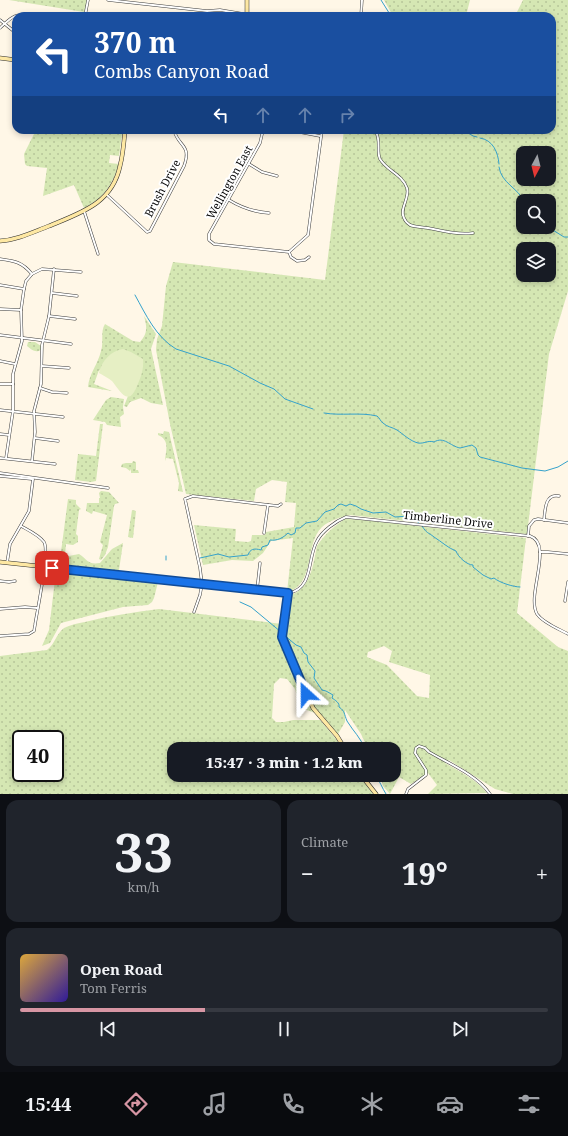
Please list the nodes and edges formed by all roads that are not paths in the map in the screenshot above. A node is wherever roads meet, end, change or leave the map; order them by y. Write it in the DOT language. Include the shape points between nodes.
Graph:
graph roads {
  1 [pos="88,0"];
  2 [pos="108,0"];
  3 [pos="115,0"];
  4 [pos="247,0"];
  5 [pos="362,0"];
  6 [pos="86,12"];
  7 [pos="231,12"];
  8 [pos="247,12"];
  9 [pos="361,12"];
  10 [pos="12,17"];
  11 [pos="0,20"];
  12 [pos="5,24"];
  13 [pos="0,28"];
  14 [pos="12,30"];
  15 [pos="0,58"];
  16 [pos="12,60"];
  17 [pos="124,134"];
  18 [pos="175,134"];
  19 [pos="262,134"];
  20 [pos="310,134"];
  21 [pos="376,134"];
  22 [pos="320,136"];
  23 [pos="249,164"];
  24 [pos="277,176"];
  25 [pos="106,194"];
  26 [pos="229,200"];
  27 [pos="84,211"];
  28 [pos="269,213"];
  29 [pos="473,233"];
  30 [pos="0,242"];
  31 [pos="289,252"];
  32 [pos="98,254"];
  33 [pos="309,257"];
  34 [pos="0,259"];
  35 [pos="54,269"];
  36 [pos="80,272"];
  37 [pos="32,274"];
  38 [pos="0,285"];
  39 [pos="24,288"];
  40 [pos="52,293"];
  41 [pos="77,296"];
  42 [pos="0,309"];
  43 [pos="21,310"];
  44 [pos="49,316"];
  45 [pos="74,320"];
  46 [pos="0,334"];
  47 [pos="22,337"];
  48 [pos="43,340"];
  49 [pos="71,344"];
  50 [pos="0,360"];
  51 [pos="15,364"];
  52 [pos="42,366"];
  53 [pos="69,368"];
  54 [pos="0,384"];
  55 [pos="12,384"];
  56 [pos="40,388"];
  57 [pos="67,393"];
  58 [pos="0,410"];
  59 [pos="13,411"];
  60 [pos="34,414"];
  61 [pos="63,417"];
  62 [pos="0,434"];
  63 [pos="9,435"];
  64 [pos="35,438"];
  65 [pos="58,440"];
  66 [pos="0,458"];
  67 [pos="6,458"];
  68 [pos="32,461"];
  69 [pos="55,464"];
  70 [pos="0,475"];
  71 [pos="33,479"];
  72 [pos="108,488"];
  73 [pos="559,496"];
  74 [pos="281,504"];
  75 [pos="268,505"];
  76 [pos="544,520"];
  77 [pos="568,523"];
  78 [pos="21,526"];
  79 [pos="264,533"];
  80 [pos="528,536"];
  81 [pos="540,552"];
  82 [pos="568,554"];
  83 [pos="0,562"];
  84 [pos="7,563"];
  85 [pos="260,563"];
  86 [pos="44,568"];
  87 [pos="0,581"];
  88 [pos="15,581"];
  89 [pos="568,582"];
  90 [pos="202,584"];
  91 [pos="257,590"];
  92 [pos="288,593"];
  93 [pos="566,601"];
  94 [pos="37,608"];
  95 [pos="0,609"];
  96 [pos="194,612"];
  97 [pos="568,634"];
  98 [pos="0,636"];
  99 [pos="341,742"];
  100 [pos="367,782"];
  101 [pos="376,794"];
  102 [pos="406,794"];
  103 [pos="490,794"];
  1 -- 6 [label="street"];
  2 -- 3 [label="street"];
  3 -- 7 [label="street"];
  4 -- 8 [label="street"];
  5 -- 9 [label="street"];
  10 -- 12 [label="street"];
  11 -- 12 [label="street"];
  12 -- 13 [label="street"];
  12 -- 14 [label="street"];
  15 -- 16 [label="street"];
  17 -- 25 [label="street" via="120,166"];
  18 -- 25 [label="street, Brush Drive" via="186,150 187,158 150,230 147,232"];
  19 -- 23 [label="street, Wellington East"];
  20 -- 22 [label="street"];
  21 -- 29 [label="street" via="380,158 398,175 407,188 403,214 406,222 446,231"];
  22 -- 31 [label="street" via="308,235"];
  23 -- 24 [label="street" via="262,172"];
  23 -- 26 [label="street, Wellington East"];
  25 -- 27 [label="street" via="98,203"];
  26 -- 28 [label="street" via="243,208"];
  26 -- 31 [label="street, Wellington East" via="210,234 210,242"];
  27 -- 30 [label="street" via="22,237"];
  27 -- 32 [label="street"];
  31 -- 33 [label="street" via="297,262"];
  34 -- 37 [label="street" via="23,264"];
  35 -- 36 [label="street"];
  35 -- 37 [label="street" via="42,269"];
  35 -- 40 [label="street"];
  37 -- 39 [label="street"];
  38 -- 39 [label="street"];
  39 -- 43 [label="street"];
  40 -- 41 [label="street"];
  40 -- 44 [label="street"];
  42 -- 43 [label="street"];
  43 -- 47 [label="street"];
  44 -- 45 [label="street"];
  44 -- 48 [label="street"];
  46 -- 47 [label="street"];
  47 -- 48 [label="street"];
  47 -- 51 [label="street"];
  48 -- 49 [label="street"];
  48 -- 52 [label="street"];
  50 -- 51 [label="street"];
  51 -- 55 [label="street"];
  52 -- 53 [label="street"];
  52 -- 56 [label="street"];
  54 -- 55 [label="street"];
  55 -- 59 [label="street"];
  56 -- 57 [label="street"];
  56 -- 60 [label="street"];
  58 -- 59 [label="street"];
  59 -- 60 [label="street"];
  59 -- 63 [label="street"];
  60 -- 61 [label="street"];
  60 -- 64 [label="street"];
  62 -- 63 [label="street"];
  63 -- 67 [label="street"];
  64 -- 65 [label="street"];
  64 -- 68 [label="street"];
  66 -- 67 [label="street"];
  67 -- 68 [label="street"];
  68 -- 69 [label="street"];
  70 -- 71 [label="street"];
  71 -- 72 [label="street"];
  71 -- 78 [label="street" via="29,511"];
  73 -- 76 [label="street" via="548,499"];
  74 -- 75 [label="street"];
  75 -- 79 [label="street"];
  75 -- 90 [label="street" via="193,496 185,499"];
  76 -- 77 [label="street"];
  76 -- 80 [label="street" via="531,522"];
  78 -- 84 [label="street" via="10,544"];
  78 -- 86 [label="street" via="44,543"];
  80 -- 81 [label="street" via="538,541"];
  80 -- 92 [label="street, Timberline Drive" via="346,517 318,539 303,584 298,590"];
  81 -- 82 [label="street"];
  81 -- 97 [label="street" via="535,609 542,619"];
  83 -- 84 [label="street"];
  84 -- 86 [label="street"];
  85 -- 91 [label="street"];
  86 -- 90 [label="street"];
  86 -- 94 [label="street"];
  87 -- 88 [label="street"];
  89 -- 93 [label="street"];
  90 -- 91 [label="street"];
  90 -- 96 [label="street"];
  91 -- 92 [label="street"];
  92 -- 99 [label="street" via="283,641 313,708"];
  94 -- 95 [label="street"];
  94 -- 98 [label="street" via="34,631 29,634"];
  100 -- 101 [label="street"];
  102 -- 103 [label="street" via="408,789 426,775 426,770 415,753 419,746 472,777"];
}
